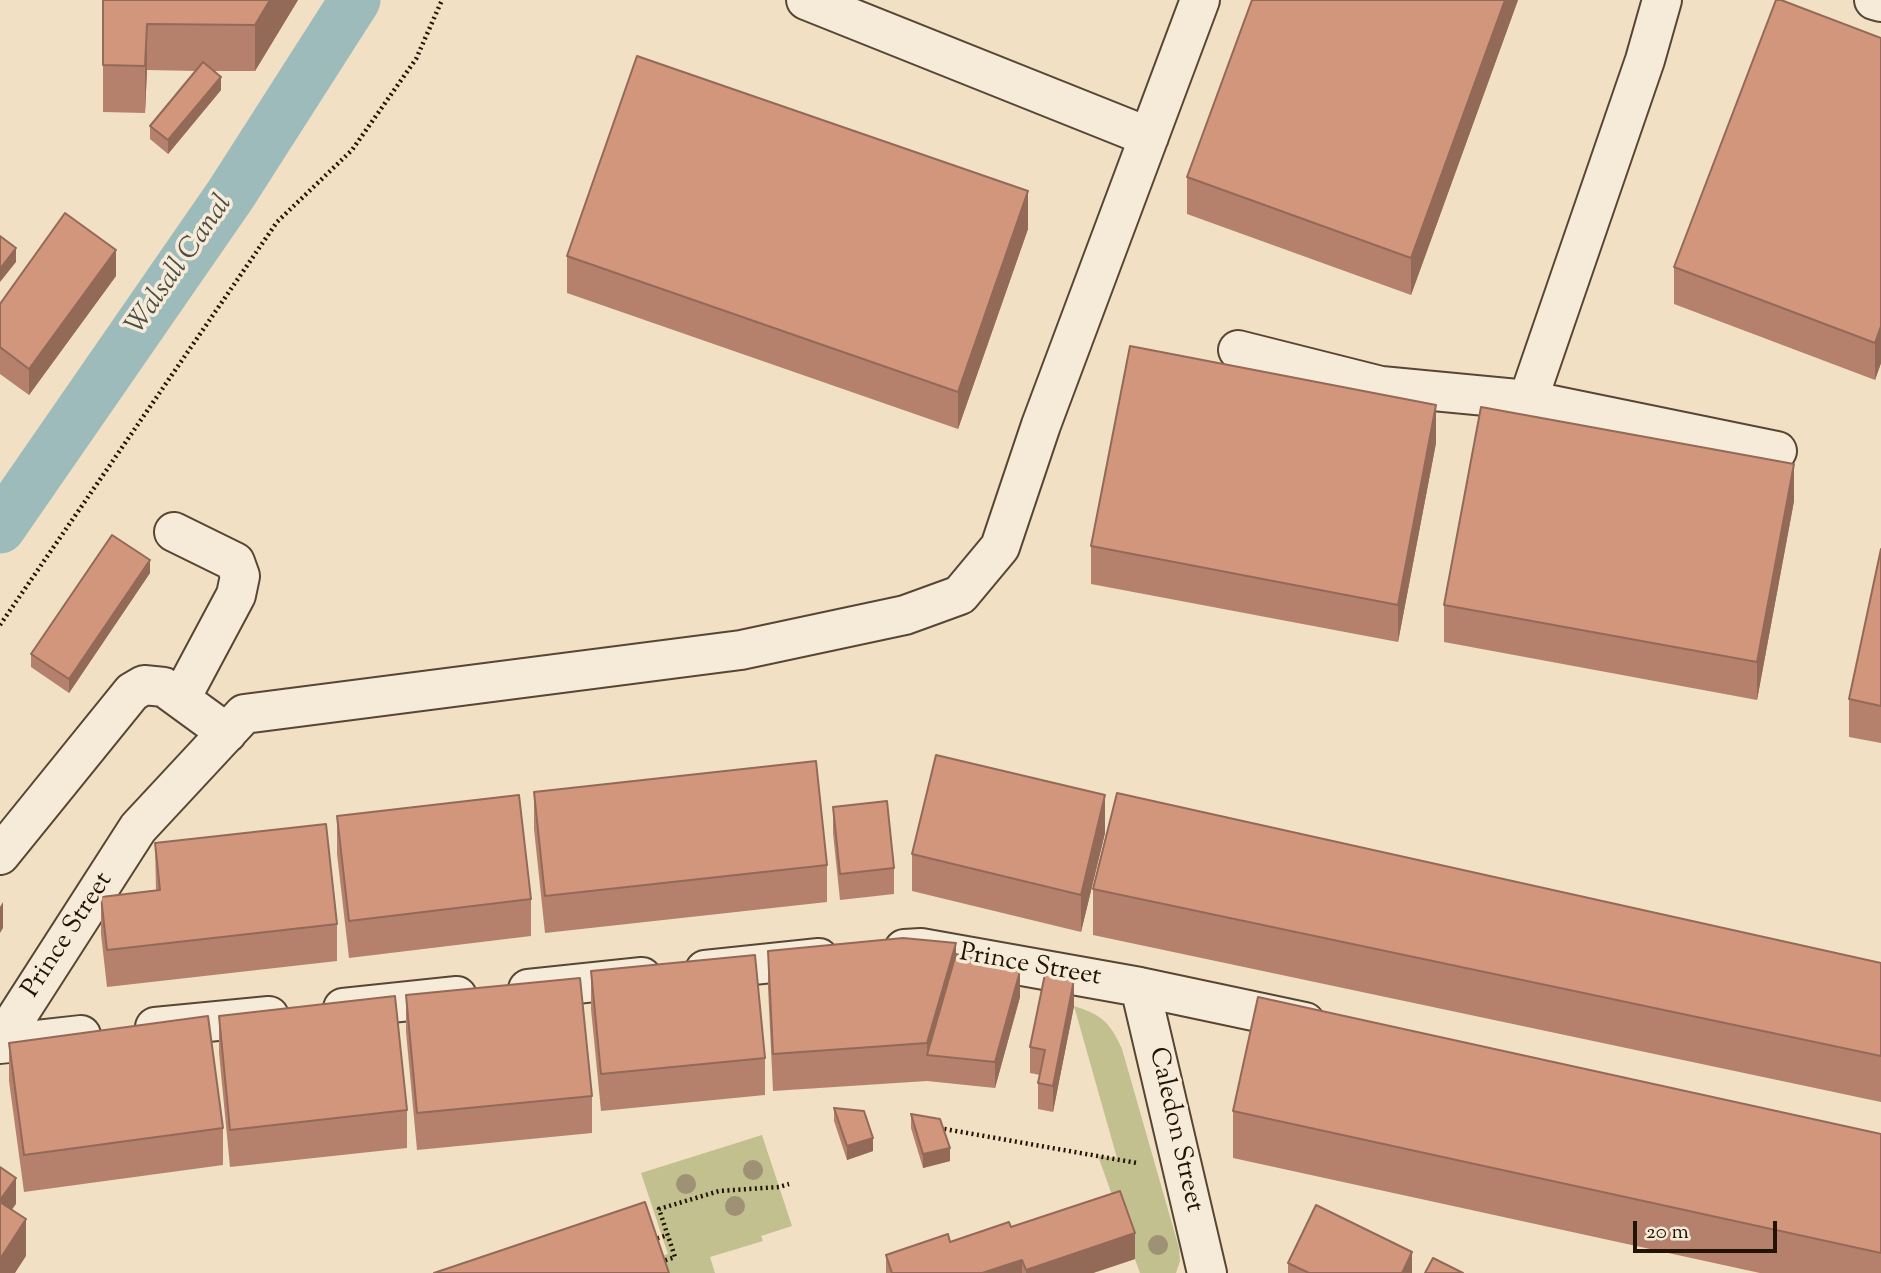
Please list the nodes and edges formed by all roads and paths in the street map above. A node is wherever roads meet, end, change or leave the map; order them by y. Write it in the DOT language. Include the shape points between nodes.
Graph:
graph roads {
  1 [pos="442,0"];
  2 [pos="806,0"];
  3 [pos="1200,0"];
  4 [pos="1662,0"];
  5 [pos="1874,0"];
  6 [pos="1881,2"];
  7 [pos="1149,137"];
  8 [pos="1238,351"];
  9 [pos="1528,400"];
  10 [pos="1777,452"];
  11 [pos="174,532"];
  12 [pos="0,625"];
  13 [pos="181,698"];
  14 [pos="227,733"];
  15 [pos="0,855"];
  16 [pos="1140,987"];
  17 [pos="1342,1030"];
  18 [pos="0,1044"];
  19 [pos="933,1127"];
  20 [pos="1183,1170"];
  21 [pos="789,1184"];
  22 [pos="668,1235"];
  23 [pos="644,1243"];
  24 [pos="651,1264"];
  25 [pos="1207,1273"];
  1 -- 12 [label="path" via="416,60 352,150 277,222"];
  2 -- 7 [label="street"];
  3 -- 7 [label="street, Prince Street"];
  4 -- 9 [label="street"];
  5 -- 6 [label="street"];
  7 -- 14 [label="street, Prince Street" via="1000,547 960,595 905,615 741,650 244,714"];
  8 -- 9 [label="street" via="1381,386"];
  9 -- 10 [label="street"];
  11 -- 13 [label="street" via="235,562 240,576 236,595"];
  13 -- 14 [label="street"];
  13 -- 15 [label="street" via="164,687 144,685 132,692"];
  14 -- 18 [label="street, Prince Street" via="138,828"];
  16 -- 17 [label="street, Prince Street"];
  16 -- 18 [label="street, Prince Street" via="921,948"];
  16 -- 20 [label="street, Caledon Street"];
  19 -- 20 [label="path"];
  20 -- 25 [label="street, Caledon Street"];
  21 -- 22 [label="path" via="719,1191 659,1209"];
  22 -- 23 [label="path"];
  22 -- 24 [label="path" via="675,1257"];
}
